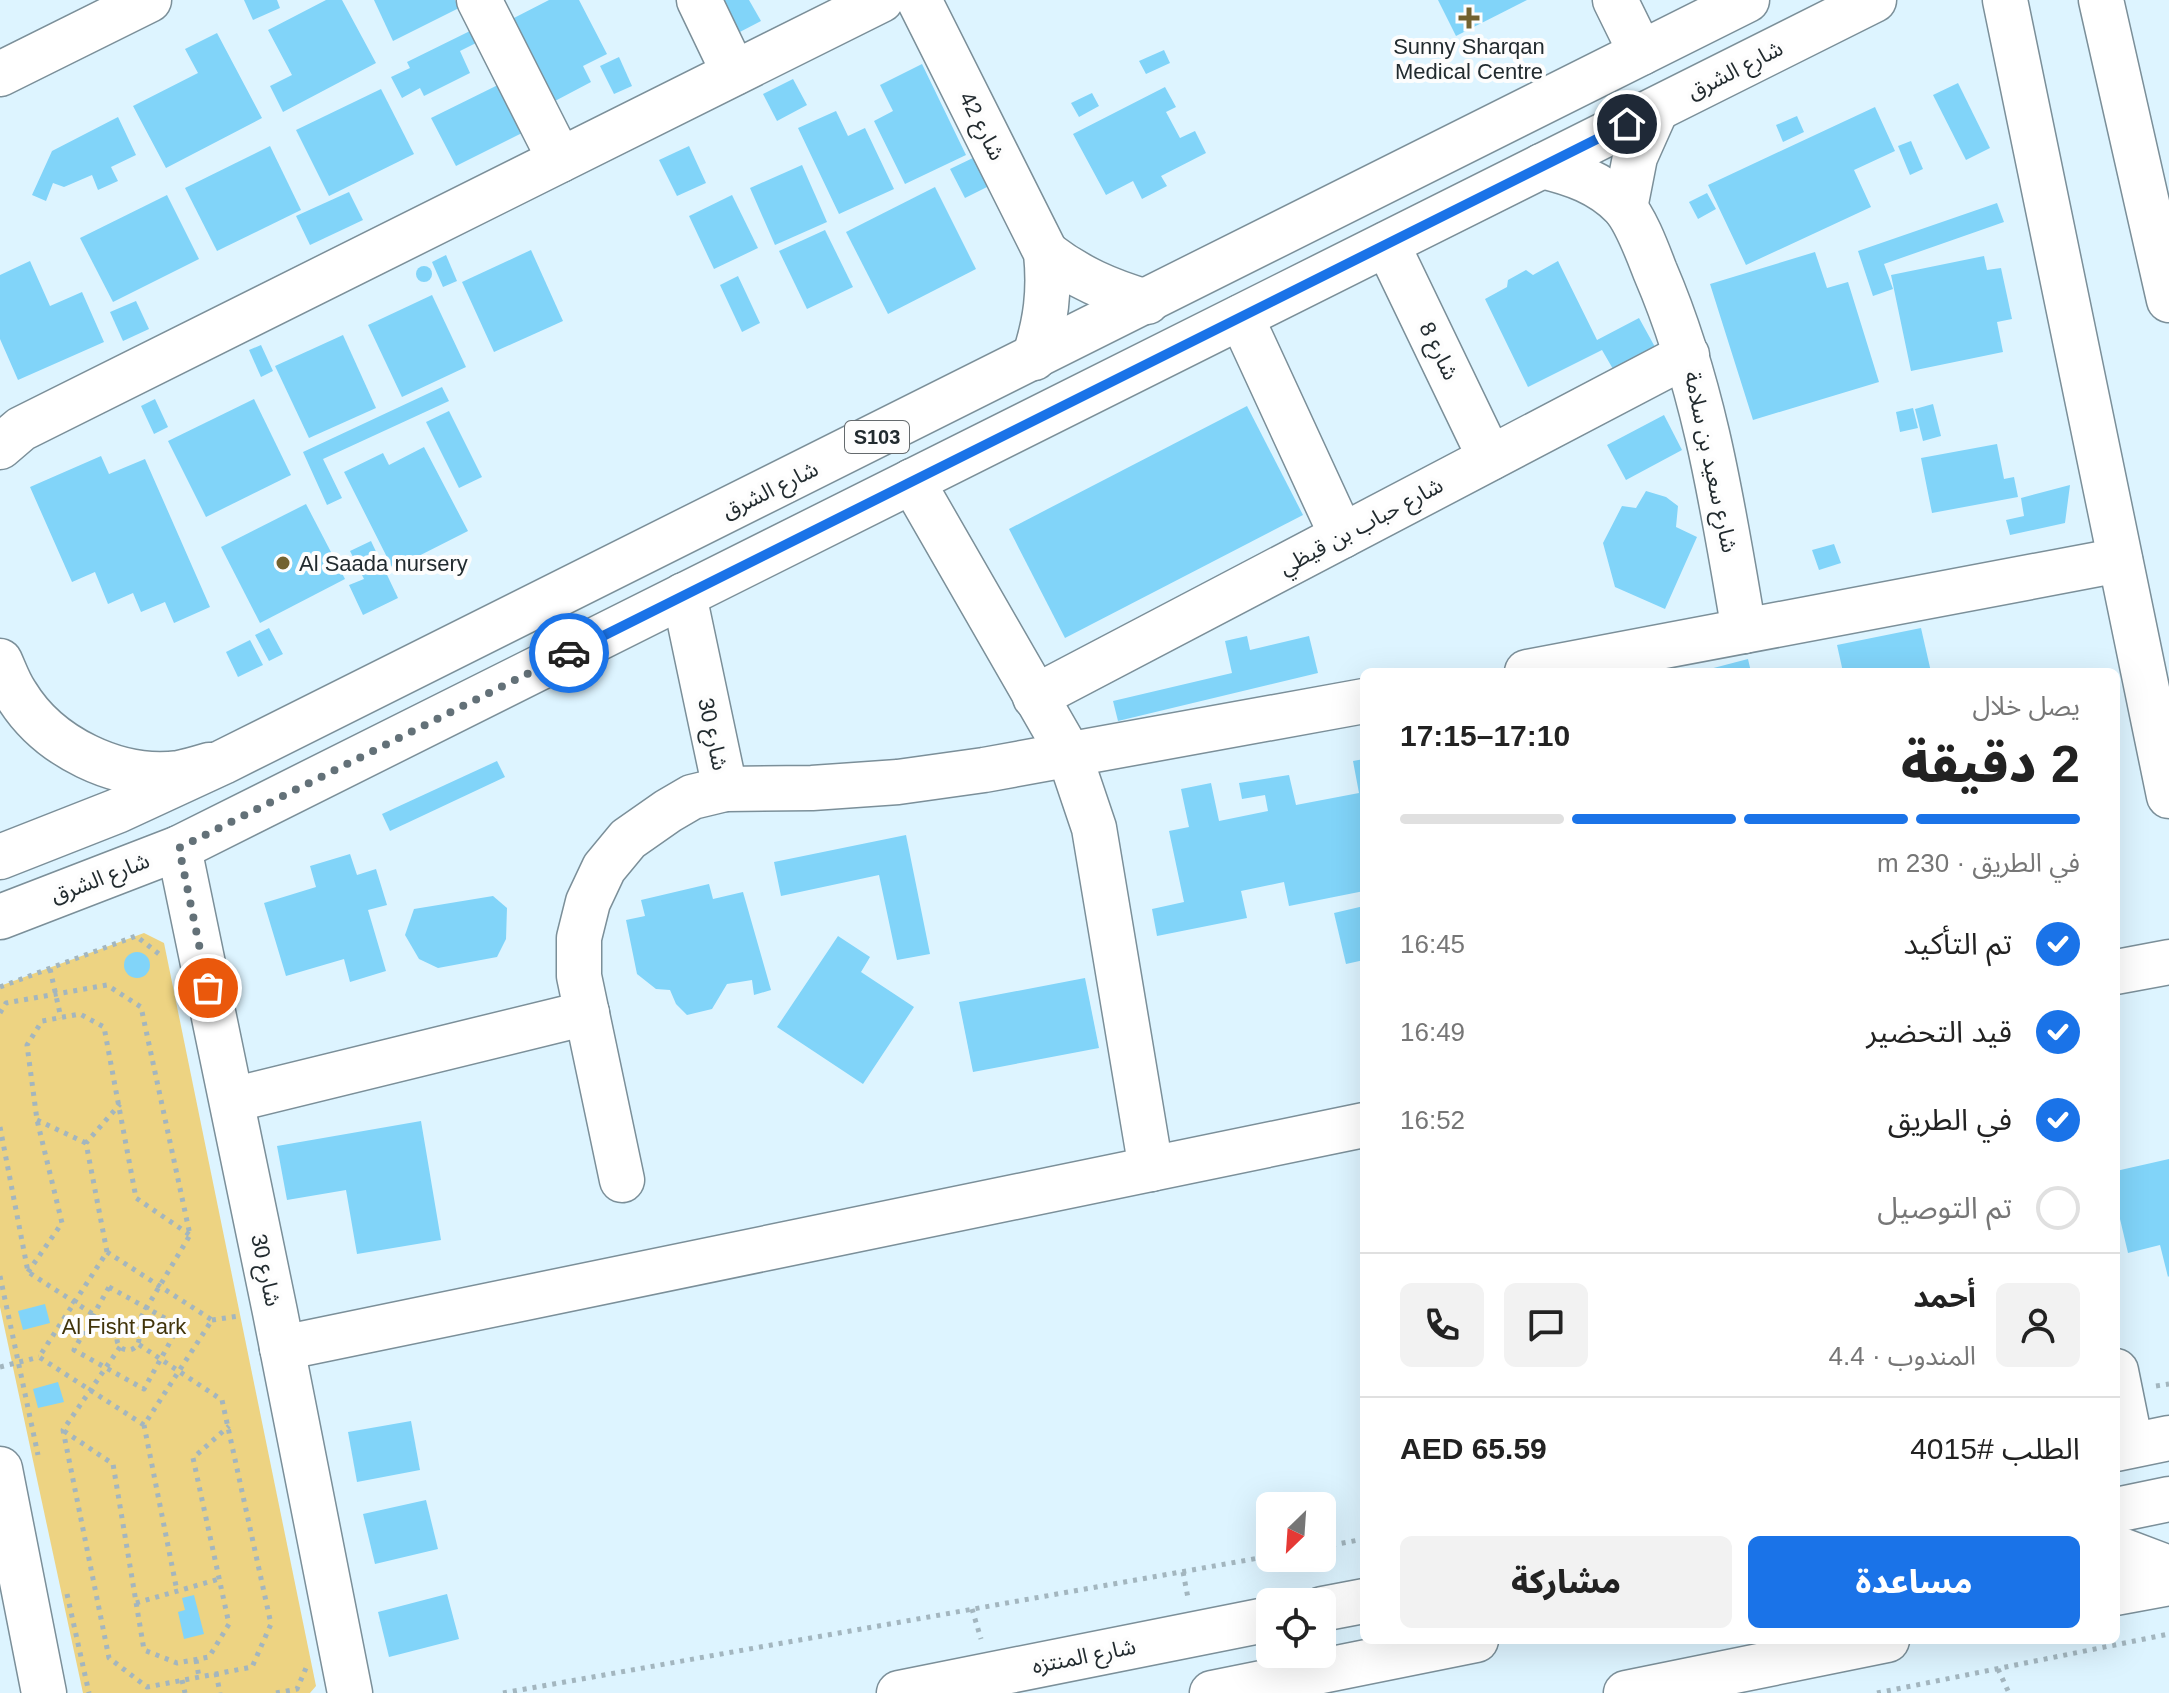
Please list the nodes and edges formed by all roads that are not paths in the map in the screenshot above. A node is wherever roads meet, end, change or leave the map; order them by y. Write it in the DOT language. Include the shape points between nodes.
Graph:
graph roads {
  1 [pos="149,0"];
  2 [pos="479,0"];
  3 [pos="699,0"];
  4 [pos="881,0"];
  5 [pos="919,0"];
  6 [pos="1615,0"];
  7 [pos="1747,0"];
  8 [pos="1874,0"];
  9 [pos="2005,0"];
  10 [pos="2101,0"];
  11 [pos="1818,10"];
  12 [pos="1641,53"];
  13 [pos="734,73"];
  14 [pos="0,74"];
  15 [pos="1656,110"];
  16 [pos="2151,140"];
  17 [pos="560,160"];
  18 [pos="1542,166"];
  19 [pos="1625,208"];
  20 [pos="1387,244"];
  21 [pos="1046,253"];
  22 [pos="2169,300"];
  23 [pos="1147,302"];
  24 [pos="1241,317"];
  25 [pos="1687,355"];
  26 [pos="1034,358"];
  27 [pos="7,435"];
  28 [pos="1490,458"];
  29 [pos="828,461"];
  30 [pos="912,481"];
  31 [pos="1342,536"];
  32 [pos="2120,560"];
  33 [pos="694,590"];
  34 [pos="1744,631"];
  35 [pos="0,661"];
  36 [pos="1603,665"];
  37 [pos="1570,668"];
  38 [pos="1035,697"];
  39 [pos="1360,702"];
  40 [pos="1069,754"];
  41 [pos="223,762"];
  42 [pos="725,789"];
  43 [pos="2169,796"];
  44 [pos="179,848"];
  45 [pos="0,857"];
  46 [pos="0,917"];
  47 [pos="2169,962"];
  48 [pos="2120,971"];
  49 [pos="587,1013"];
  50 [pos="232,1100"];
  51 [pos="1360,1126"];
  52 [pos="1151,1169"];
  53 [pos="622,1180"];
  54 [pos="282,1348"];
  55 [pos="2120,1384"];
  56 [pos="2139,1444"];
  57 [pos="0,1469"];
  58 [pos="2169,1499"];
  59 [pos="2120,1509"];
  60 [pos="2120,1550"];
  61 [pos="2169,1568"];
  62 [pos="2169,1583"];
  63 [pos="2120,1592"];
  64 [pos="1360,1602"];
  65 [pos="1336,1606"];
  66 [pos="1256,1622"];
  67 [pos="1456,1644"];
  68 [pos="1867,1644"];
  69 [pos="44,1693"];
  70 [pos="350,1693"];
  71 [pos="899,1693"];
  72 [pos="1212,1693"];
  73 [pos="1626,1693"];
  1 -- 14 [label="street"];
  2 -- 17 [label="street"];
  3 -- 13 [label="street"];
  4 -- 13 [label="street"];
  5 -- 21 [label="street, شارع 42"];
  6 -- 12 [label="street"];
  7 -- 12 [label="street, شارع الشرق / S103"];
  8 -- 11 [label="street, شارع الشرق / S103"];
  9 -- 32 [label="street"];
  10 -- 16 [label="street"];
  11 -- 15 [label="street, شارع الشرق / S103"];
  12 -- 23 [label="street, شارع الشرق / S103"];
  13 -- 17 [label="street"];
  15 -- 18 [label="street, شارع الشرق / S103"];
  15 -- 19 [label="street" via="1635,157"];
  16 -- 22 [label="street"];
  17 -- 27 [label="street"];
  18 -- 19 [label="street, شارع سعيد بن سلامة" via="1587,181"];
  18 -- 20 [label="street, شارع الشرق / S103"];
  19 -- 25 [label="street, شارع سعيد بن سلامة"];
  20 -- 24 [label="street, شارع الشرق / S103"];
  20 -- 28 [label="street, شارع 8"];
  21 -- 23 [label="street, شارع 42" via="1094,284"];
  21 -- 26 [label="street, شارع 42" via="1047,307"];
  23 -- 26 [label="street, شارع الشرق / S103"];
  24 -- 30 [label="street, شارع الشرق / S103"];
  24 -- 31 [label="street"];
  25 -- 28 [label="street, شارع حباب بن قيظي"];
  25 -- 34 [label="street, شارع سعيد بن سلامة" via="1714,458"];
  26 -- 29 [label="street, شارع الشرق / S103"];
  28 -- 31 [label="street, شارع حباب بن قيظي"];
  29 -- 33 [label="street" via="839,482 831,504"];
  29 -- 41 [label="street, شارع الشرق / S103"];
  30 -- 33 [label="street, شارع الشرق / S103"];
  30 -- 38 [label="street"];
  31 -- 38 [label="street, شارع حباب بن قيظي"];
  32 -- 34 [label="street"];
  32 -- 43 [label="street"];
  33 -- 42 [label="street, شارع 30"];
  33 -- 44 [label="street, شارع الشرق / S103"];
  34 -- 36 [label="street"];
  35 -- 41 [label="street" via="16,695 47,731 86,757 131,771 178,773"];
  36 -- 37 [label="street"];
  38 -- 40 [label="street"];
  39 -- 40 [label="street"];
  40 -- 42 [label="street" via="898,782"];
  40 -- 52 [label="street" via="1096,840"];
  41 -- 45 [label="street, شارع الشرق / S103"];
  42 -- 49 [label="street, شارع 30" via="692,797 668,811 628,839 604,868 579,938 579,976"];
  44 -- 46 [label="street, شارع الشرق / S103"];
  44 -- 50 [label="street, شارع 30"];
  47 -- 48 [label="street"];
  49 -- 50 [label="street"];
  49 -- 53 [label="street, شارع 30"];
  50 -- 54 [label="street, شارع 30"];
  51 -- 52 [label="street"];
  52 -- 54 [label="street"];
  54 -- 70 [label="street, شارع 30"];
  55 -- 56 [label="street"];
  57 -- 69 [label="street"];
  58 -- 59 [label="street"];
  60 -- 61 [label="street"];
  62 -- 63 [label="street"];
  64 -- 65 [label="street"];
  66 -- 71 [label="street, شارع المنتزه"];
  67 -- 72 [label="street"];
  68 -- 73 [label="street"];
}
